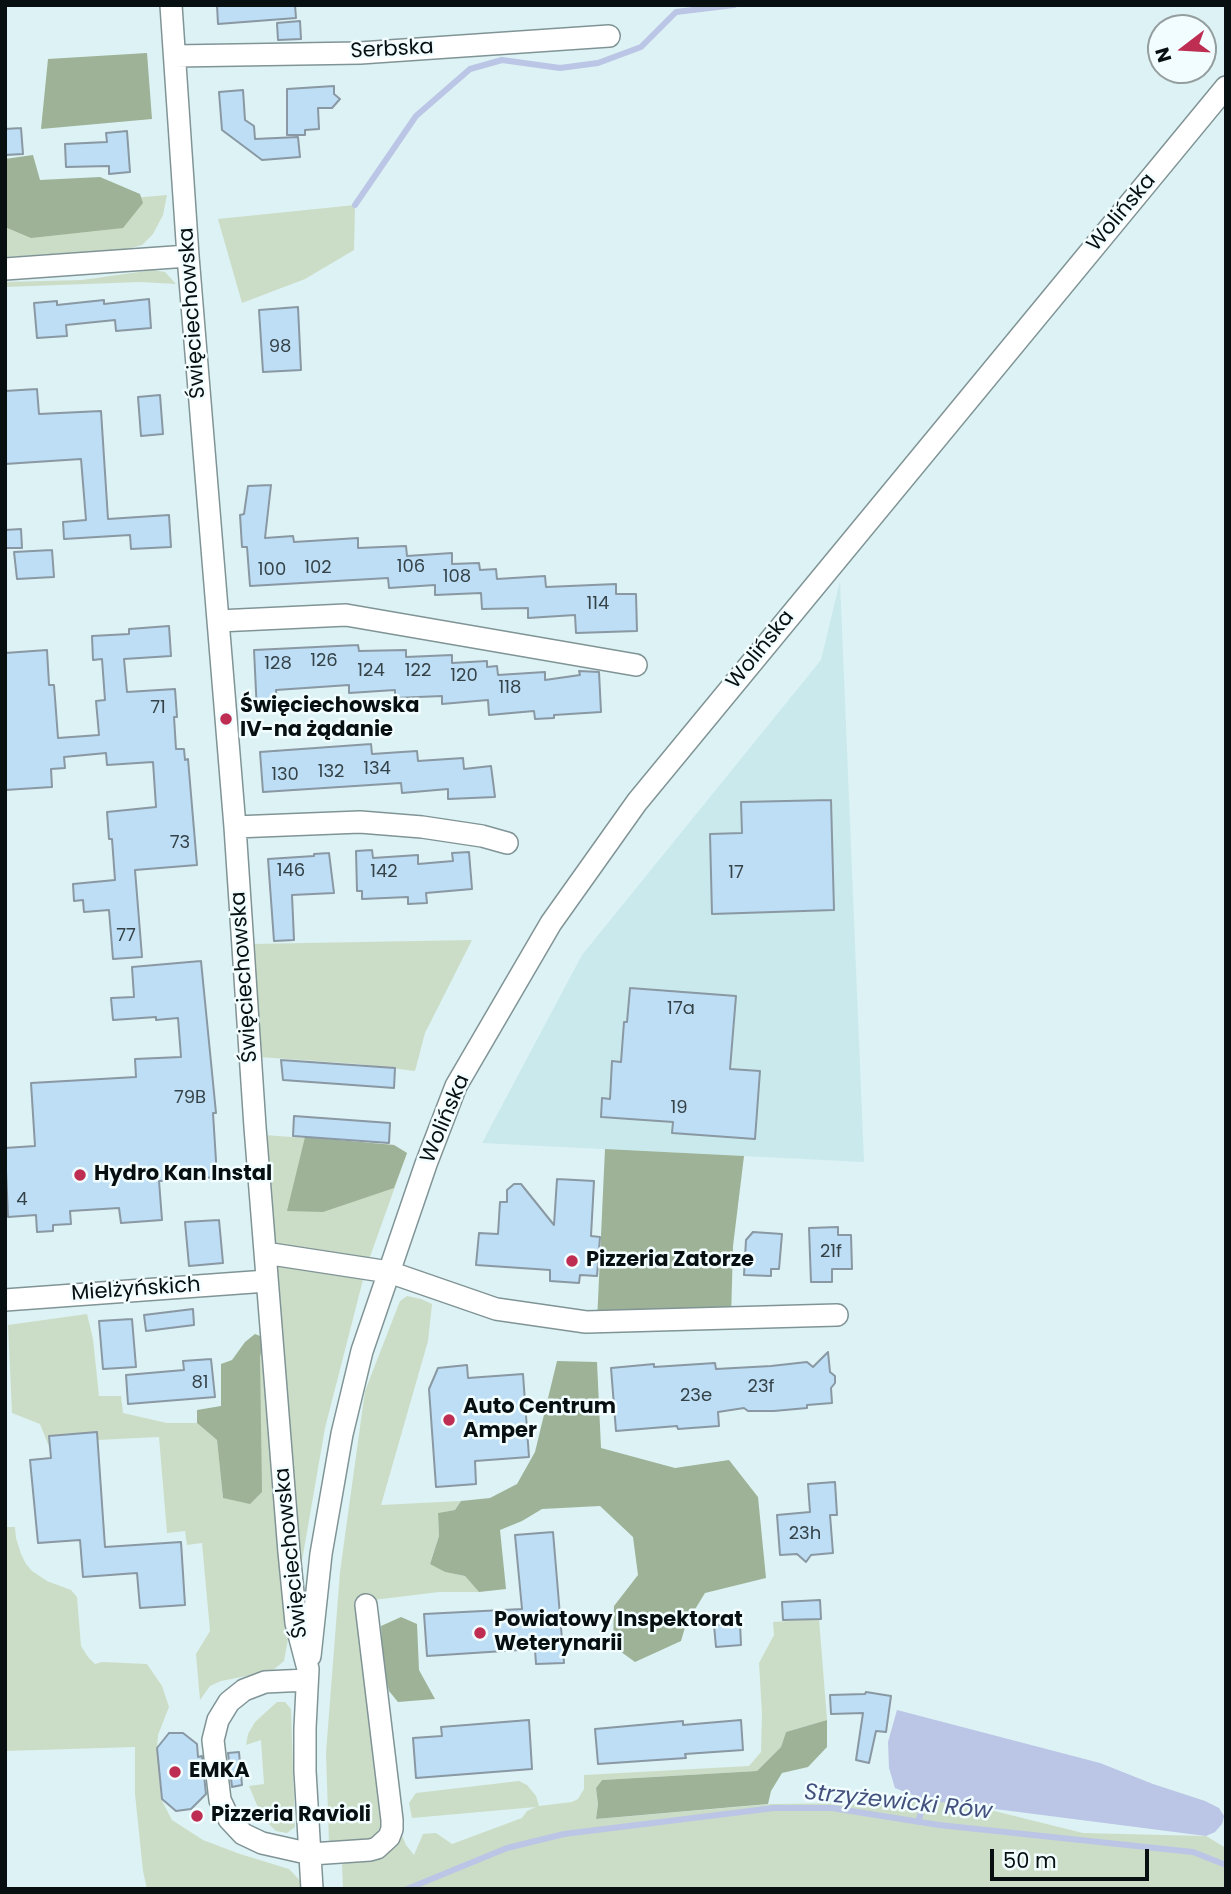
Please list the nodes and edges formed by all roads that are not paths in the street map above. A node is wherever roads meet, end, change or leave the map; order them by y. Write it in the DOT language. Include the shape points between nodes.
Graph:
graph roads {
  1 [pos="171,5"];
  2 [pos="609,36"];
  3 [pos="175,56"];
  4 [pos="1226,87"];
  5 [pos="188,256"];
  6 [pos="5,270"];
  7 [pos="218,621"];
  8 [pos="636,665"];
  9 [pos="235,827"];
  10 [pos="507,843"];
  11 [pos="265,1253"];
  12 [pos="389,1272"];
  13 [pos="267,1281"];
  14 [pos="5,1300"];
  15 [pos="837,1315"];
  16 [pos="366,1605"];
  17 [pos="308,1674"];
  18 [pos="311,1854"];
  19 [pos="312,1889"];
  1 -- 3 [label="street, Święciechowska"];
  2 -- 3 [label="street, Serbska" via="360,53"];
  3 -- 5 [label="street, Święciechowska"];
  4 -- 12 [label="street, Wolińska" via="637,802 551,923 456,1086"];
  5 -- 6 [label="street"];
  5 -- 7 [label="street, Święciechowska"];
  7 -- 8 [label="street" via="366,617"];
  7 -- 9 [label="street, Święciechowska"];
  9 -- 10 [label="street" via="360,822 422,827"];
  9 -- 11 [label="street, Święciechowska"];
  11 -- 12 [label="street"];
  11 -- 13 [label="street, Święciechowska"];
  12 -- 15 [label="street" via="496,1309 586,1322"];
  12 -- 17 [label="street, Wolińska" via="362,1351 342,1434 321,1554"];
  13 -- 14 [label="street, Mielżyńskich"];
  13 -- 17 [label="street, Święciechowska" via="296,1623"];
  16 -- 18 [label="street" via="392,1829 377,1848"];
  17 -- 18 [label="street, Święciechowska" via="305,1771"];
  17 -- 18 [label="street" via="244,1690 229,1702 213,1740 220,1800 229,1819 243,1834 262,1843"];
  18 -- 19 [label="street, Święciechowska"];
}
